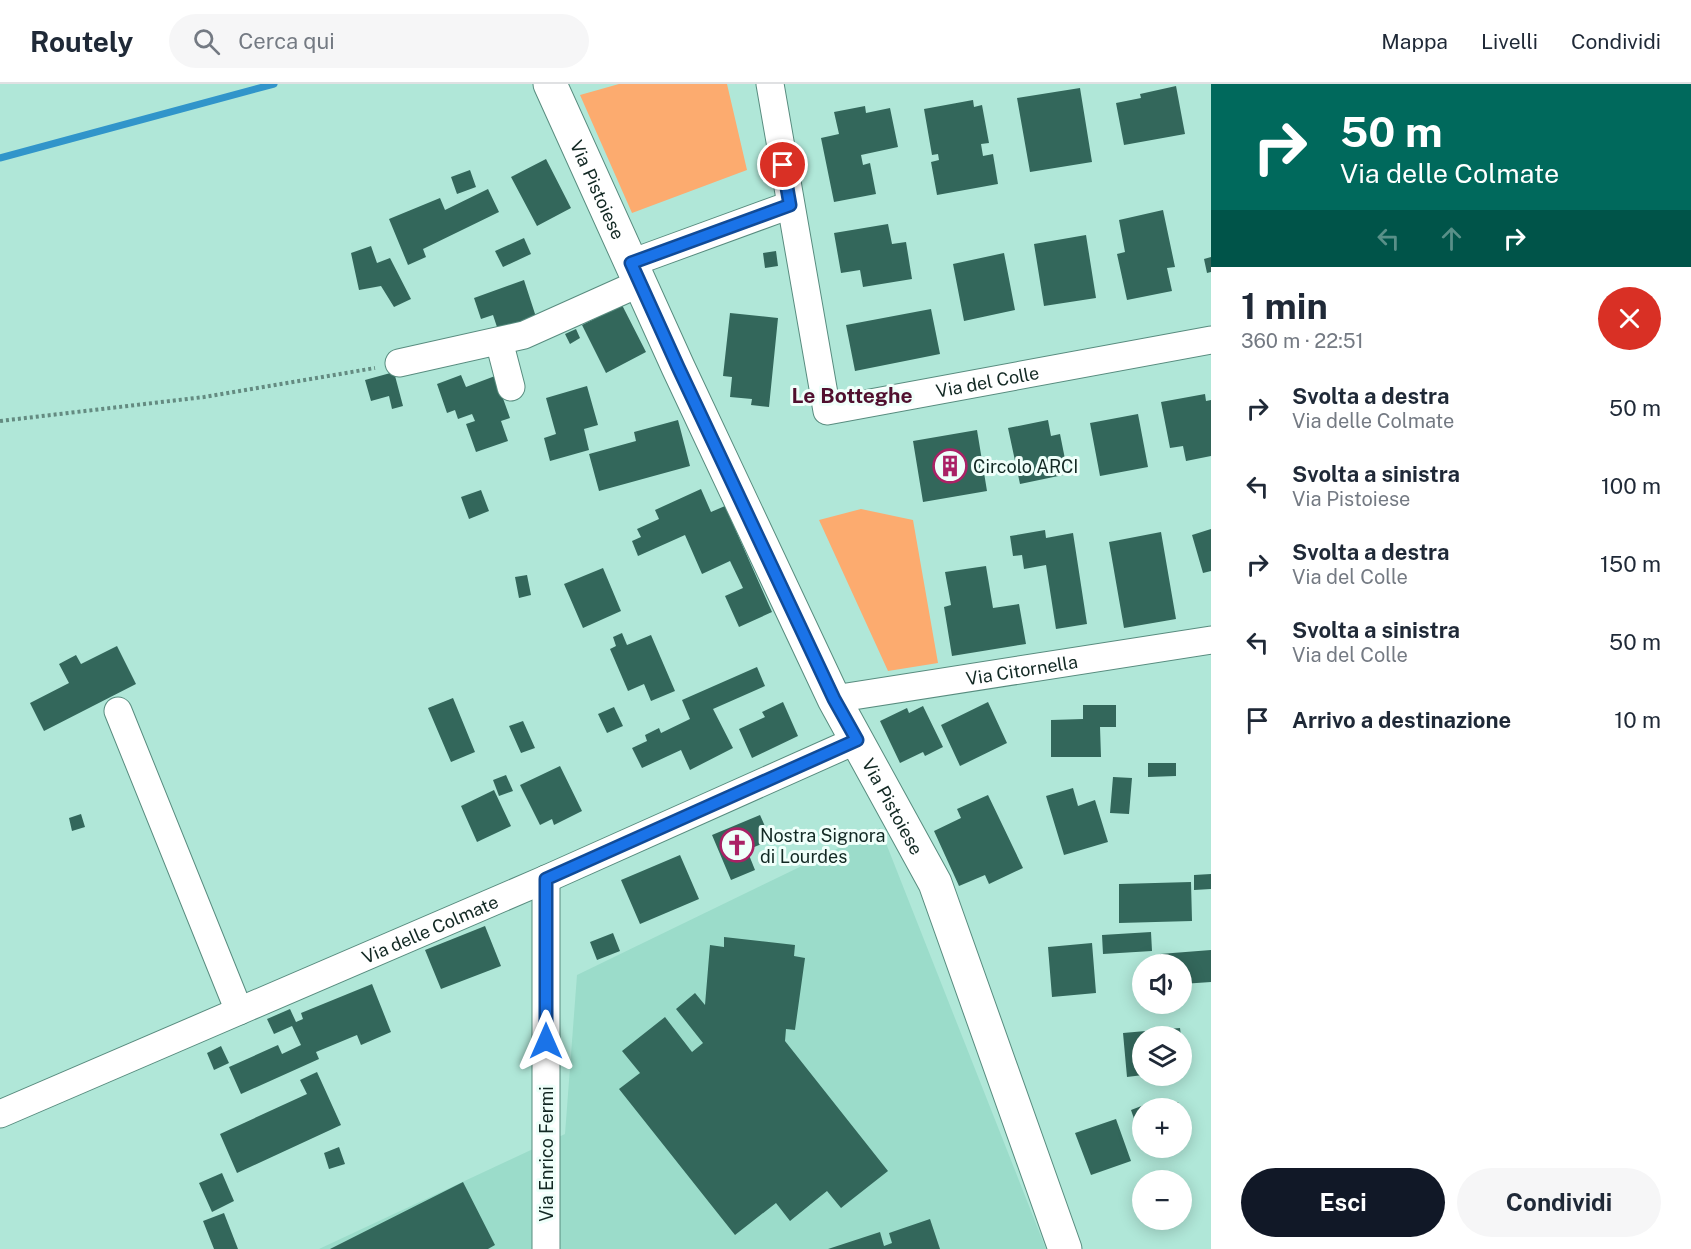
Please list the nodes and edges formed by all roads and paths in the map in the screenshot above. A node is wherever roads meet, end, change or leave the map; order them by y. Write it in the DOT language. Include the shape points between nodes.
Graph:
graph roads {
  1 [pos="550,84"];
  2 [pos="770,84"];
  3 [pos="790,205"];
  4 [pos="636,273"];
  5 [pos="1211,340"];
  6 [pos="499,341"];
  7 [pos="399,363"];
  8 [pos="511,387"];
  9 [pos="0,421"];
  10 [pos="1211,640"];
  11 [pos="834,699"];
  12 [pos="118,711"];
  13 [pos="857,740"];
  14 [pos="546,879"];
  15 [pos="239,1011"];
  16 [pos="0,1114"];
  17 [pos="546,1249"];
  18 [pos="1065,1249"];
  1 -- 4 [label="main road, Via Pistoiese"];
  2 -- 3 [label="street, Via del Colle"];
  3 -- 4 [label="street"];
  3 -- 5 [label="street, Via del Colle" via="827,411"];
  4 -- 6 [label="street" via="524,335"];
  4 -- 11 [label="main road, Via Pistoiese"];
  6 -- 7 [label="street"];
  6 -- 8 [label="street"];
  7 -- 9 [label="path" via="204,398"];
  10 -- 11 [label="street, Via Citornella"];
  11 -- 13 [label="main road, Via Pistoiese"];
  12 -- 15 [label="street"];
  13 -- 14 [label="street, Via delle Colmate"];
  13 -- 18 [label="main road, Via Pistoiese" via="935,882"];
  14 -- 15 [label="street, Via delle Colmate"];
  14 -- 17 [label="street, Via Enrico Fermi"];
  15 -- 16 [label="street, Via delle Colmate"];
}
